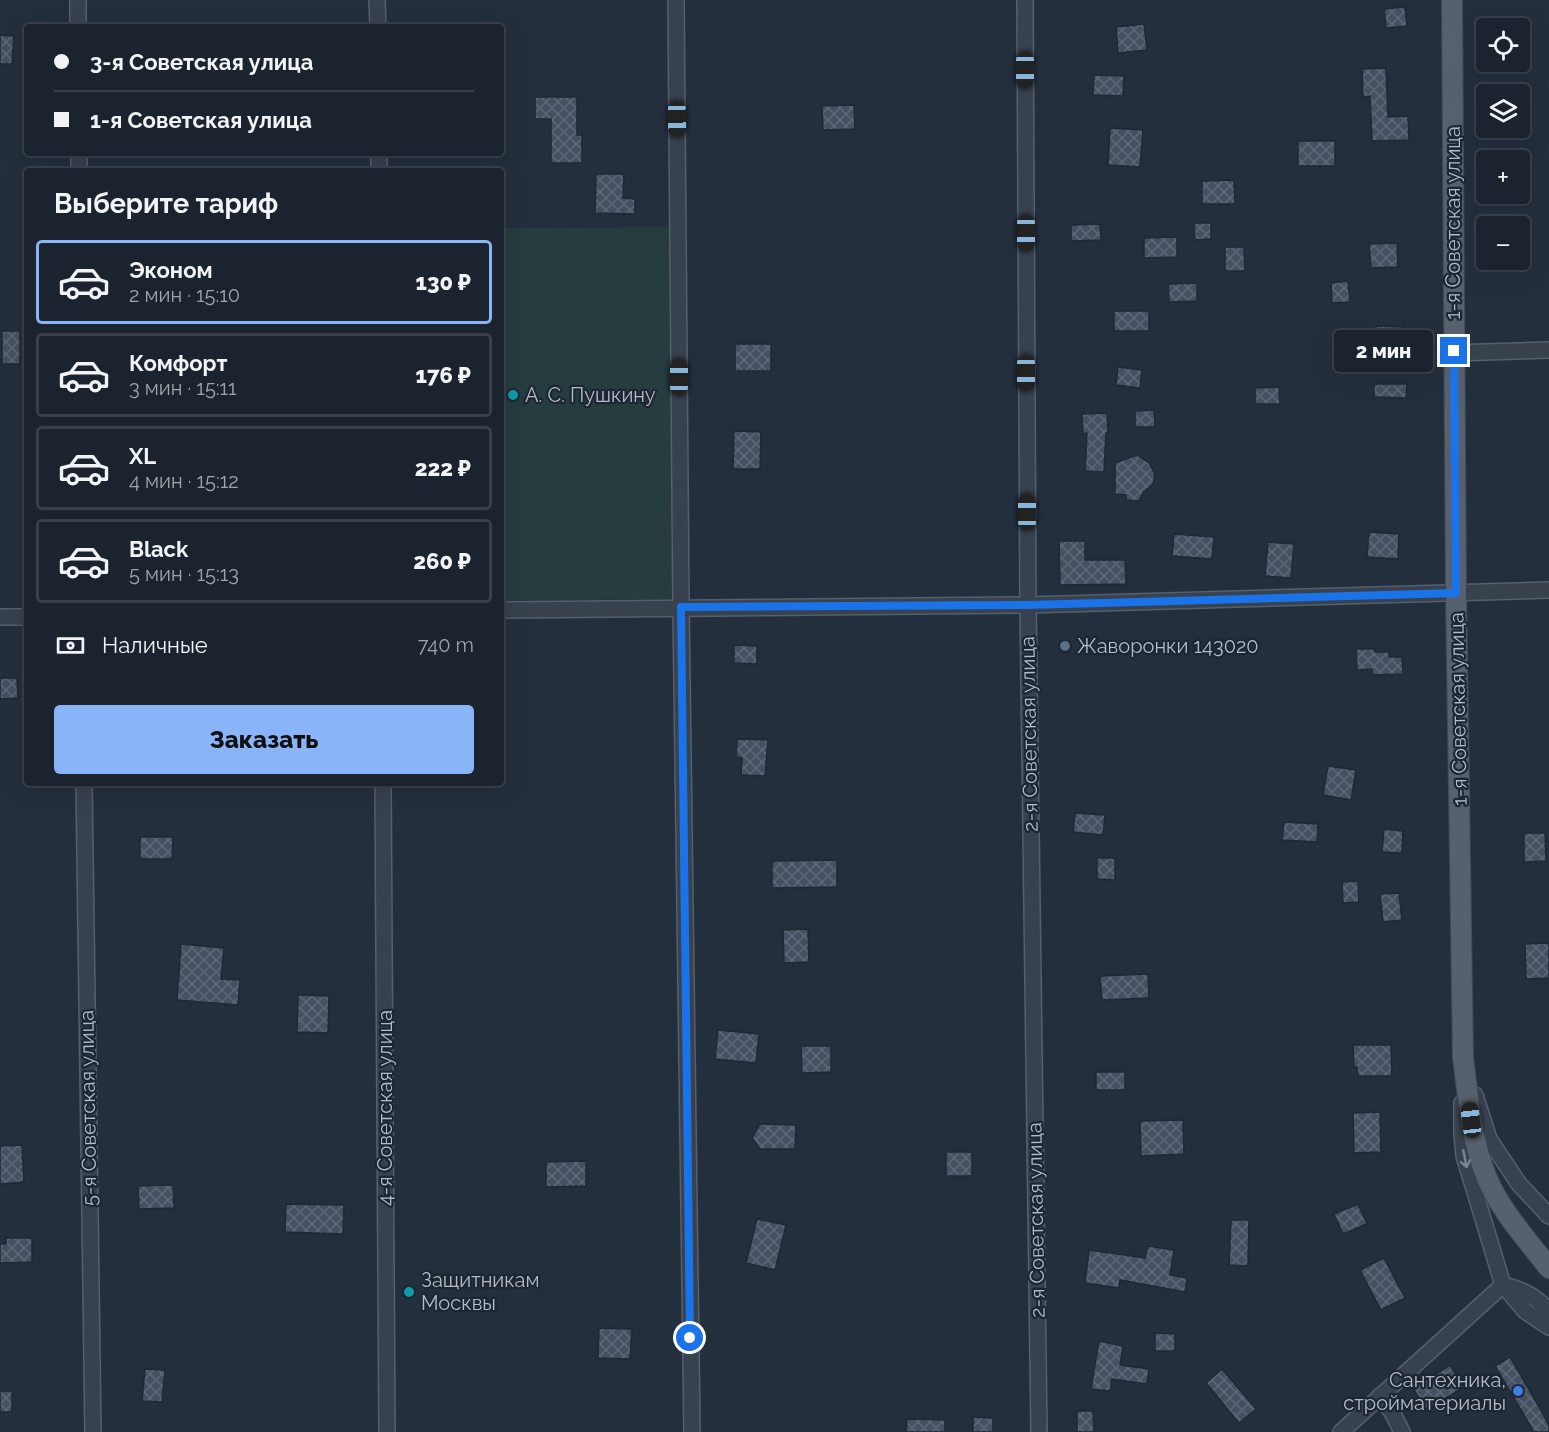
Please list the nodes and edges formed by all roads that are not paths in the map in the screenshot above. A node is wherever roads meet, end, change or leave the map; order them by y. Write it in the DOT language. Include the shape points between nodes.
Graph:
graph roads {
  1 [pos="78,0"];
  2 [pos="377,0"];
  3 [pos="676,0"];
  4 [pos="1024,0"];
  5 [pos="1452,0"];
  6 [pos="78,24"];
  7 [pos="378,24"];
  8 [pos="1549,350"];
  9 [pos="1454,354"];
  10 [pos="1549,590"];
  11 [pos="1456,593"];
  12 [pos="1028,605"];
  13 [pos="681,607"];
  14 [pos="504,610"];
  15 [pos="0,617"];
  16 [pos="24,617"];
  17 [pos="84,786"];
  18 [pos="383,786"];
  19 [pos="1463,1058"];
  20 [pos="1549,1216"];
  21 [pos="1549,1268"];
  22 [pos="1503,1285"];
  23 [pos="1549,1312"];
  24 [pos="1549,1327"];
  25 [pos="1380,1396"];
  26 [pos="93,1432"];
  27 [pos="387,1432"];
  28 [pos="692,1432"];
  29 [pos="1038,1432"];
  30 [pos="1341,1432"];
  31 [pos="1402,1432"];
  1 -- 6 [label="street"];
  2 -- 7 [label="street"];
  3 -- 13 [label="street"];
  4 -- 12 [label="street, 2-я Советская улица"];
  5 -- 9 [label="main road, 1-я Советская улица"];
  8 -- 9 [label="street"];
  9 -- 11 [label="main road, 1-я Советская улица"];
  10 -- 11 [label="street"];
  11 -- 12 [label="street"];
  11 -- 19 [label="main road, 1-я Советская улица"];
  12 -- 13 [label="street"];
  12 -- 29 [label="street, 2-я Советская улица"];
  13 -- 14 [label="street"];
  13 -- 28 [label="street"];
  15 -- 16 [label="street"];
  17 -- 26 [label="street, 5-я Советская улица"];
  18 -- 27 [label="street, 4-я Советская улица"];
  19 -- 20 [label="street" via="1489,1138 1520,1184"];
  19 -- 21 [label="main road, 1-я Советская улица" via="1471,1120 1488,1180 1503,1208"];
  19 -- 22 [label="street, one-way" via="1464,1156"];
  22 -- 23 [label="street" via="1534,1297"];
  22 -- 24 [label="street" via="1525,1311"];
  22 -- 25 [label="street"];
  25 -- 30 [label="street"];
  25 -- 31 [label="street"];
}
